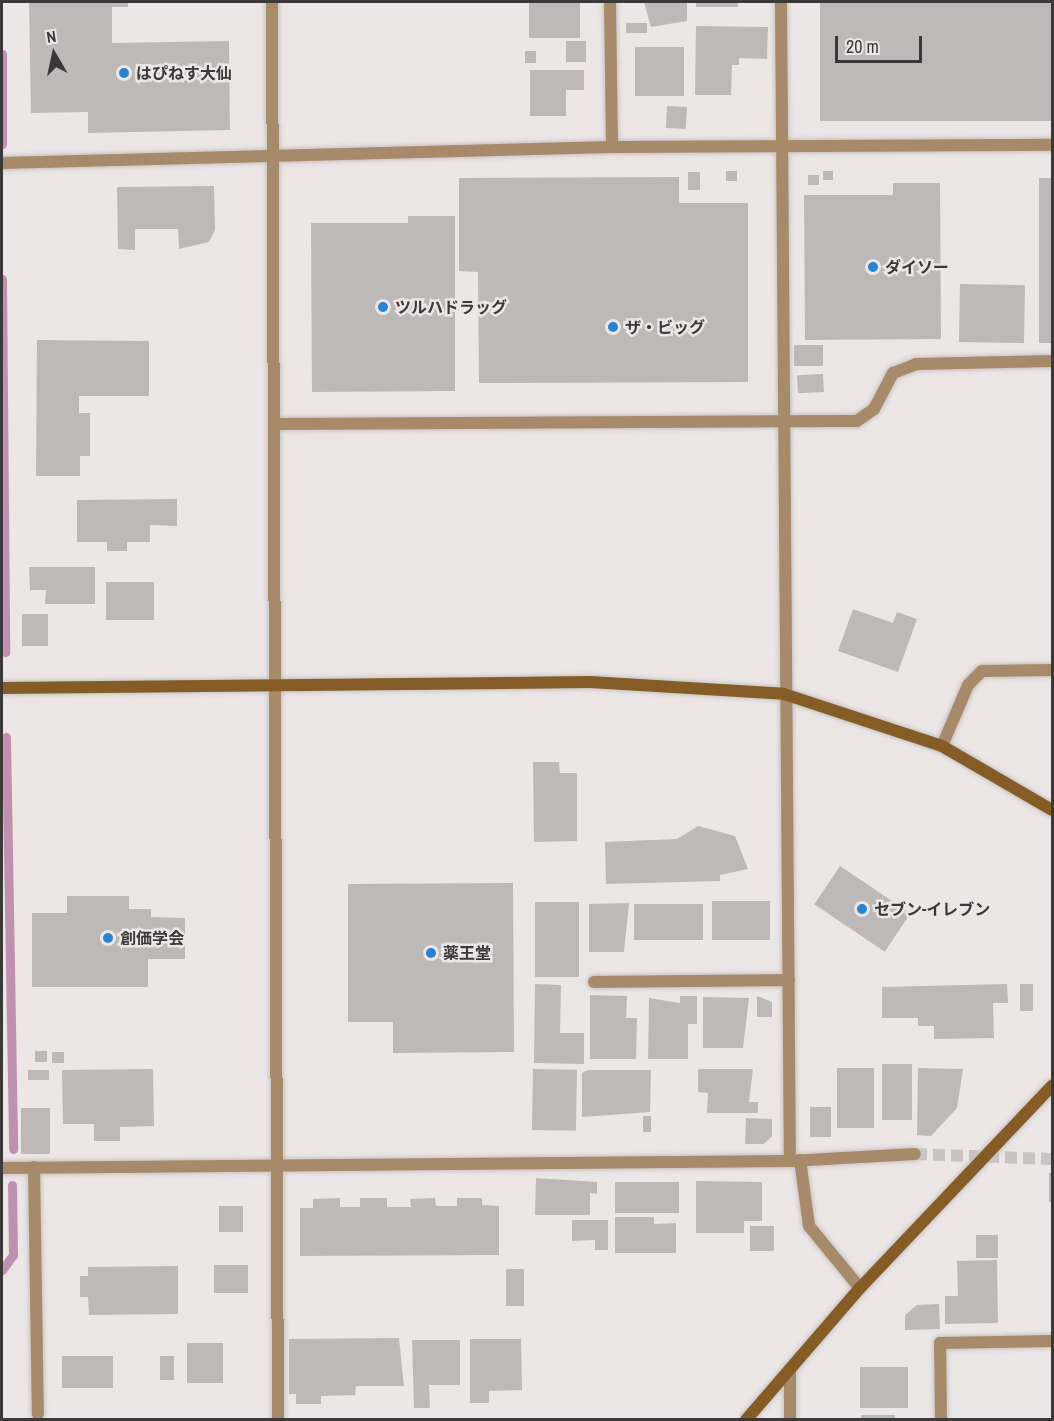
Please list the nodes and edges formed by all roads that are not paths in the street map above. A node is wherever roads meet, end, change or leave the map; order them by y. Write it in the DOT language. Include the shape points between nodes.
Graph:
graph roads {
  1 [pos="272,2"];
  2 [pos="610,2"];
  3 [pos="781,2"];
  4 [pos="1053,145"];
  5 [pos="612,147"];
  6 [pos="781,147"];
  7 [pos="275,154"];
  8 [pos="2,164"];
  9 [pos="1053,361"];
  10 [pos="277,424"];
  11 [pos="782,425"];
  12 [pos="1053,670"];
  13 [pos="271,683"];
  14 [pos="2,688"];
  15 [pos="784,694"];
  16 [pos="942,746"];
  17 [pos="1053,810"];
  18 [pos="789,980"];
  19 [pos="594,982"];
  20 [pos="1053,1086"];
  21 [pos="915,1154"];
  22 [pos="795,1160"];
  23 [pos="275,1166"];
  24 [pos="34,1167"];
  25 [pos="2,1168"];
  26 [pos="860,1288"];
  27 [pos="1053,1341"];
  28 [pos="790,1370"];
  29 [pos="38,1414"];
  30 [pos="278,1419"];
  31 [pos="746,1419"];
  32 [pos="790,1419"];
  33 [pos="941,1419"];
  1 -- 7 [label="street"];
  2 -- 5 [label="street"];
  3 -- 6 [label="street"];
  4 -- 6 [label="street"];
  5 -- 6 [label="street"];
  5 -- 7 [label="street"];
  6 -- 11 [label="street"];
  7 -- 8 [label="street"];
  7 -- 10 [label="street"];
  9 -- 11 [label="street" via="916,364 893,373 874,409 857,421"];
  10 -- 11 [label="street"];
  10 -- 13 [label="street" via="278,652"];
  11 -- 15 [label="street"];
  12 -- 16 [label="street" via="982,671 968,685"];
  13 -- 14 [label="street"];
  13 -- 15 [label="street" via="590,682"];
  13 -- 23 [label="street"];
  15 -- 16 [label="street"];
  15 -- 18 [label="street"];
  16 -- 17 [label="street"];
  18 -- 19 [label="street"];
  18 -- 22 [label="street"];
  20 -- 26 [label="street"];
  21 -- 22 [label="street"];
  22 -- 23 [label="street"];
  22 -- 26 [label="street" via="808,1226"];
  23 -- 24 [label="street"];
  23 -- 30 [label="street"];
  24 -- 25 [label="street"];
  24 -- 29 [label="street"];
  26 -- 28 [label="street"];
  27 -- 33 [label="street" via="940,1343"];
  28 -- 31 [label="street"];
  28 -- 32 [label="street"];
}
